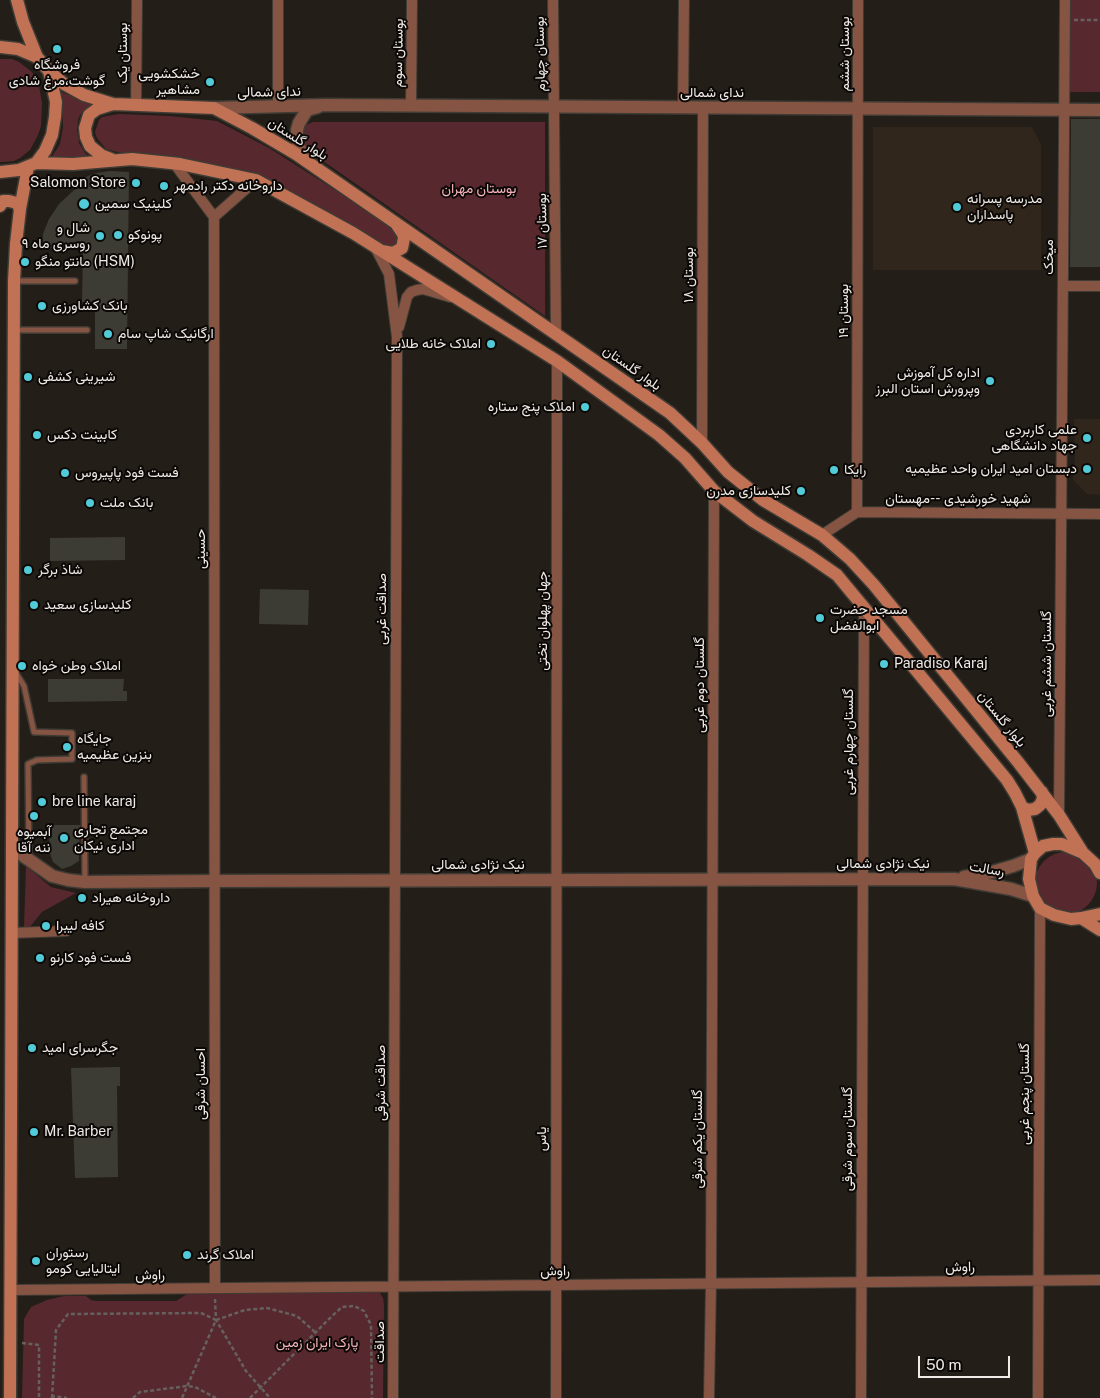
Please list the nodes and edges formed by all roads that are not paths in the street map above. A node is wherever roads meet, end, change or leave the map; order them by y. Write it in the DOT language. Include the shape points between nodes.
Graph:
graph roads {
  1 [pos="17,0"];
  2 [pos="137,0"];
  3 [pos="278,0"];
  4 [pos="412,0"];
  5 [pos="553,0"];
  6 [pos="684,0"];
  7 [pos="858,0"];
  8 [pos="1065,0"];
  9 [pos="0,47"];
  10 [pos="37,57"];
  11 [pos="49,72"];
  12 [pos="113,104"];
  13 [pos="325,105"];
  14 [pos="136,106"];
  15 [pos="278,106"];
  16 [pos="411,106"];
  17 [pos="214,108"];
  18 [pos="554,108"];
  19 [pos="683,108"];
  20 [pos="703,108"];
  21 [pos="858,109"];
  22 [pos="1064,110"];
  23 [pos="1100,110"];
  24 [pos="112,160"];
  25 [pos="306,161"];
  26 [pos="174,163"];
  27 [pos="32,165"];
  28 [pos="0,172"];
  29 [pos="256,180"];
  30 [pos="0,206"];
  31 [pos="20,209"];
  32 [pos="214,217"];
  33 [pos="396,223"];
  34 [pos="378,249"];
  35 [pos="14,281"];
  36 [pos="75,281"];
  37 [pos="1063,286"];
  38 [pos="1100,286"];
  39 [pos="459,300"];
  40 [pos="13,330"];
  41 [pos="87,330"];
  42 [pos="556,334"];
  43 [pos="397,337"];
  44 [pos="557,361"];
  45 [pos="702,443"];
  46 [pos="714,491"];
  47 [pos="857,512"];
  48 [pos="1062,513"];
  49 [pos="1100,514"];
  50 [pos="822,535"];
  51 [pos="864,606"];
  52 [pos="12,669"];
  53 [pos="84,777"];
  54 [pos="1042,792"];
  55 [pos="1022,807"];
  56 [pos="1059,815"];
  57 [pos="12,848"];
  58 [pos="1083,853"];
  59 [pos="1033,856"];
  60 [pos="28,861"];
  61 [pos="1098,868"];
  62 [pos="863,879"];
  63 [pos="954,879"];
  64 [pos="395,880"];
  65 [pos="556,880"];
  66 [pos="713,880"];
  67 [pos="214,881"];
  68 [pos="85,882"];
  69 [pos="1033,896"];
  70 [pos="1040,908"];
  71 [pos="1100,914"];
  72 [pos="1081,918"];
  73 [pos="1100,930"];
  74 [pos="66,931"];
  75 [pos="12,933"];
  76 [pos="1038,1280"];
  77 [pos="1100,1280"];
  78 [pos="862,1282"];
  79 [pos="711,1283"];
  80 [pos="556,1285"];
  81 [pos="394,1286"];
  82 [pos="214,1288"];
  83 [pos="11,1290"];
  84 [pos="10,1398"];
  85 [pos="394,1398"];
  86 [pos="556,1398"];
  87 [pos="710,1398"];
  88 [pos="861,1398"];
  89 [pos="1038,1398"];
  1 -- 10 [label="main road"];
  2 -- 14 [label="street, بوستان یک"];
  3 -- 15 [label="street"];
  4 -- 16 [label="street, بوستان سوم"];
  5 -- 18 [label="street, بوستان چهارم"];
  6 -- 19 [label="street"];
  7 -- 21 [label="street, بوستان ششم"];
  8 -- 22 [label="street, میخک"];
  9 -- 10 [label="main road" via="18,49"];
  10 -- 11 [label="main road"];
  11 -- 12 [label="main road, بلوار گلستان" via="84,95"];
  11 -- 27 [label="main road" via="54,86 56,117 45,151"];
  12 -- 14 [label="main road, بلوار گلستان"];
  12 -- 24 [label="main road" via="97,109 89,116 85,128 90,146"];
  13 -- 15 [label="street, ندای شمالی"];
  13 -- 16 [label="street, ندای شمالی"];
  13 -- 25 [label="street, ندای شمالی" via="307,110 298,123 298,146"];
  14 -- 17 [label="main road, بلوار گلستان"];
  15 -- 17 [label="street, ندای شمالی"];
  16 -- 18 [label="street, ندای شمالی"];
  17 -- 25 [label="main road, بلوار گلستان"];
  18 -- 19 [label="street, ندای شمالی"];
  18 -- 42 [label="street, بوستان ۱۷"];
  19 -- 20 [label="street, ندای شمالی"];
  20 -- 21 [label="street, ندای شمالی"];
  20 -- 45 [label="street, بوستان ۱۸"];
  21 -- 22 [label="street, ندای شمالی"];
  21 -- 47 [label="street, بوستان ۱۹"];
  22 -- 23 [label="street, ندای شمالی"];
  22 -- 37 [label="street, میخک"];
  24 -- 26 [label="main road"];
  24 -- 27 [label="main road"];
  25 -- 33 [label="main road, بلوار گلستان"];
  26 -- 29 [label="main road"];
  26 -- 32 [label="street"];
  27 -- 28 [label="main road"];
  27 -- 31 [label="main road"];
  29 -- 32 [label="street"];
  29 -- 34 [label="main road"];
  30 -- 31 [label="main road" via="9,200 17,203"];
  31 -- 35 [label="main road"];
  32 -- 67 [label="street, حسینی"];
  33 -- 34 [label="main road" via="404,238 402,248 393,253"];
  33 -- 42 [label="main road, بلوار گلستان"];
  34 -- 39 [label="main road"];
  34 -- 43 [label="street, صداقت غربی" via="389,274"];
  35 -- 36 [label="lane"];
  35 -- 40 [label="main road"];
  37 -- 38 [label="street"];
  37 -- 48 [label="street, میخک"];
  39 -- 43 [label="street, صداقت غربی" via="423,289 411,292 406,297"];
  39 -- 44 [label="main road"];
  40 -- 41 [label="lane"];
  40 -- 52 [label="main road"];
  42 -- 45 [label="main road, بلوار گلستان" via="670,412"];
  43 -- 64 [label="street, صداقت غربی"];
  44 -- 46 [label="main road" via="663,439"];
  44 -- 65 [label="street, جهان پهلوان تختی"];
  45 -- 50 [label="main road, بلوار گلستان" via="728,472 763,500"];
  46 -- 51 [label="main road" via="753,521 837,575"];
  46 -- 66 [label="street, گلستان دوم غربی"];
  47 -- 48 [label="street, شهید خورشیدی --مهستان"];
  47 -- 50 [label="street"];
  48 -- 49 [label="street, شهید خورشیدی --مهستان"];
  48 -- 56 [label="street, گلستان ششم غربی"];
  50 -- 54 [label="main road, بلوار گلستان" via="850,558 874,585"];
  51 -- 55 [label="main road" via="1007,780"];
  51 -- 62 [label="street, گلستان چهارم غربی"];
  52 -- 57 [label="main road"];
  52 -- 60 [label="lane" via="24,686 34,732 72,733 72,759 36,760 28,764"];
  53 -- 68 [label="lane"];
  54 -- 55 [label="main road" via="1043,799 1035,809"];
  54 -- 56 [label="main road, بلوار گلستان"];
  55 -- 59 [label="main road"];
  56 -- 58 [label="main road, بلوار گلستان"];
  57 -- 60 [label="street, نیک نژادی شمالی"];
  57 -- 75 [label="main road"];
  58 -- 59 [label="main road" via="1062,844 1052,844 1044,846"];
  58 -- 61 [label="main road"];
  59 -- 63 [label="street, رسالت" via="1013,866"];
  59 -- 69 [label="main road" via="1028,879"];
  60 -- 68 [label="street, نیک نژادی شمالی" via="52,876"];
  62 -- 63 [label="street, نیک نژادی شمالی"];
  62 -- 66 [label="street, نیک نژادی شمالی"];
  62 -- 78 [label="street, گلستان سوم شرقی"];
  63 -- 69 [label="street, رسالت"];
  64 -- 65 [label="street, نیک نژادی شمالی"];
  64 -- 67 [label="street, نیک نژادی شمالی"];
  64 -- 81 [label="street, صداقت شرقی"];
  65 -- 66 [label="street, نیک نژادی شمالی"];
  65 -- 80 [label="street, یاس"];
  66 -- 79 [label="street, گلستان یکم شرقی"];
  67 -- 68 [label="street, نیک نژادی شمالی"];
  67 -- 82 [label="street, احسان شرقی"];
  69 -- 70 [label="main road"];
  70 -- 72 [label="main road" via="1061,917"];
  70 -- 76 [label="street, گلستان پنجم غربی"];
  71 -- 72 [label="main road"];
  72 -- 73 [label="main road"];
  74 -- 75 [label="street"];
  75 -- 83 [label="main road"];
  76 -- 77 [label="street, راوش"];
  76 -- 78 [label="street, راوش"];
  76 -- 89 [label="street, گلستان پنجم غربی"];
  78 -- 79 [label="street, راوش"];
  78 -- 88 [label="street, گلستان سوم شرقی"];
  79 -- 80 [label="street, راوش"];
  79 -- 87 [label="street, گلستان یکم شرقی"];
  80 -- 81 [label="street, راوش"];
  80 -- 86 [label="street, یاس"];
  81 -- 82 [label="street, راوش"];
  81 -- 85 [label="street, صداقت"];
  82 -- 83 [label="street, راوش"];
  83 -- 84 [label="main road"];
}
